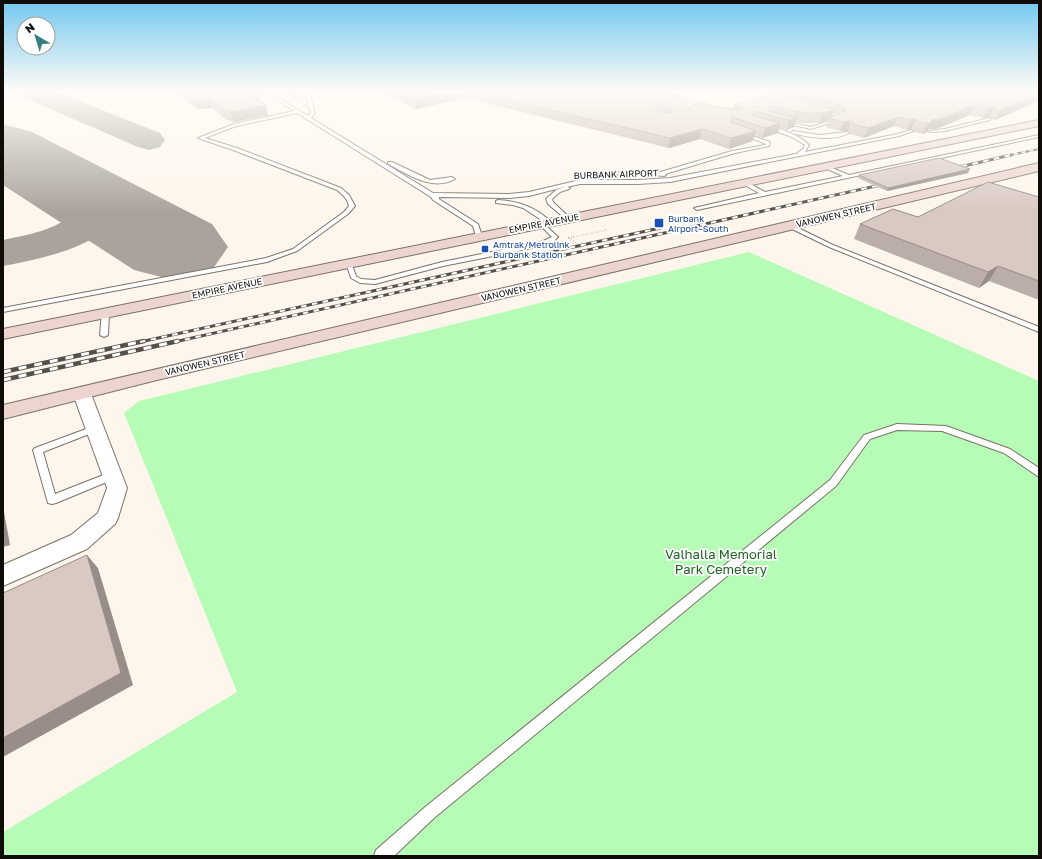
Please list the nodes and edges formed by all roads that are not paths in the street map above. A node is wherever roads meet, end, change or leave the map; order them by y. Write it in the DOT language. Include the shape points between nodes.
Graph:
graph roads {
  1 [pos="219,132"];
  2 [pos="332,132"];
  3 [pos="741,132"];
  4 [pos="784,132"];
  5 [pos="794,132"];
  6 [pos="914,132"];
  7 [pos="994,132"];
  8 [pos="847,133"];
  9 [pos="1039,136"];
  10 [pos="798,155"];
  11 [pos="379,161"];
  12 [pos="825,166"];
  13 [pos="1039,167"];
  14 [pos="579,174"];
  15 [pos="658,174"];
  16 [pos="848,176"];
  17 [pos="684,177"];
  18 [pos="452,179"];
  19 [pos="587,182"];
  20 [pos="743,182"];
  21 [pos="764,194"];
  22 [pos="433,195"];
  23 [pos="457,202"];
  24 [pos="494,202"];
  25 [pos="697,208"];
  26 [pos="568,218"];
  27 [pos="545,223"];
  28 [pos="790,226"];
  29 [pos="480,236"];
  30 [pos="349,263"];
  31 [pos="3,309"];
  32 [pos="105,314"];
  33 [pos="1039,330"];
  34 [pos="3,334"];
  35 [pos="104,336"];
  36 [pos="82,394"];
  37 [pos="3,412"];
  38 [pos="94,428"];
  39 [pos="1039,473"];
  40 [pos="111,476"];
  41 [pos="3,576"];
  42 [pos="382,856"];
  1 -- 31 [label="lane" via="200,138 339,190 351,200 352,206 295,250 282,256"];
  2 -- 11 [label="lane"];
  3 -- 15 [label="lane" via="768,143 767,146 734,152"];
  4 -- 10 [label="lane" via="807,145"];
  5 -- 8 [label="lane" via="821,136"];
  6 -- 10 [label="lane, BURBANK AIRPORT"];
  7 -- 12 [label="main road, EMPIRE AVENUE"];
  9 -- 16 [label="lane"];
  10 -- 17 [label="lane, BURBANK AIRPORT"];
  11 -- 18 [label="lane" via="392,164 429,182"];
  11 -- 22 [label="lane"];
  12 -- 16 [label="lane"];
  12 -- 20 [label="main road, EMPIRE AVENUE"];
  13 -- 28 [label="main road, VANOWEN STREET" via="981,184"];
  14 -- 15 [label="lane"];
  15 -- 17 [label="lane"];
  16 -- 21 [label="lane"];
  17 -- 19 [label="lane, BURBANK AIRPORT" via="651,182"];
  19 -- 22 [label="lane, BURBANK AIRPORT" via="571,183 519,196"];
  19 -- 26 [label="lane" via="558,191 550,199 550,203"];
  20 -- 21 [label="lane"];
  20 -- 26 [label="main road, EMPIRE AVENUE"];
  21 -- 25 [label="lane"];
  22 -- 23 [label="lane"];
  22 -- 29 [label="lane" via="435,199 476,225"];
  24 -- 27 [label="lane" via="524,206"];
  26 -- 27 [label="main road, EMPIRE AVENUE"];
  27 -- 29 [label="main road, EMPIRE AVENUE"];
  27 -- 30 [label="lane" via="555,236 551,242 442,264 400,277 375,282 360,281 353,277"];
  28 -- 33 [label="lane" via="831,246"];
  28 -- 36 [label="main road, VANOWEN STREET" via="153,375"];
  29 -- 30 [label="main road, EMPIRE AVENUE"];
  30 -- 32 [label="main road, EMPIRE AVENUE"];
  32 -- 34 [label="main road, EMPIRE AVENUE"];
  32 -- 35 [label="lane"];
  36 -- 37 [label="main road, VANOWEN STREET"];
  36 -- 38 [label="street"];
  38 -- 40 [label="street"];
  38 -- 40 [label="lane" via="38,450 52,500"];
  39 -- 42 [label="lane" via="1006,451 943,428 897,427 867,437 833,483 430,813"];
  40 -- 41 [label="street" via="117,488 107,518 79,542"];
}
